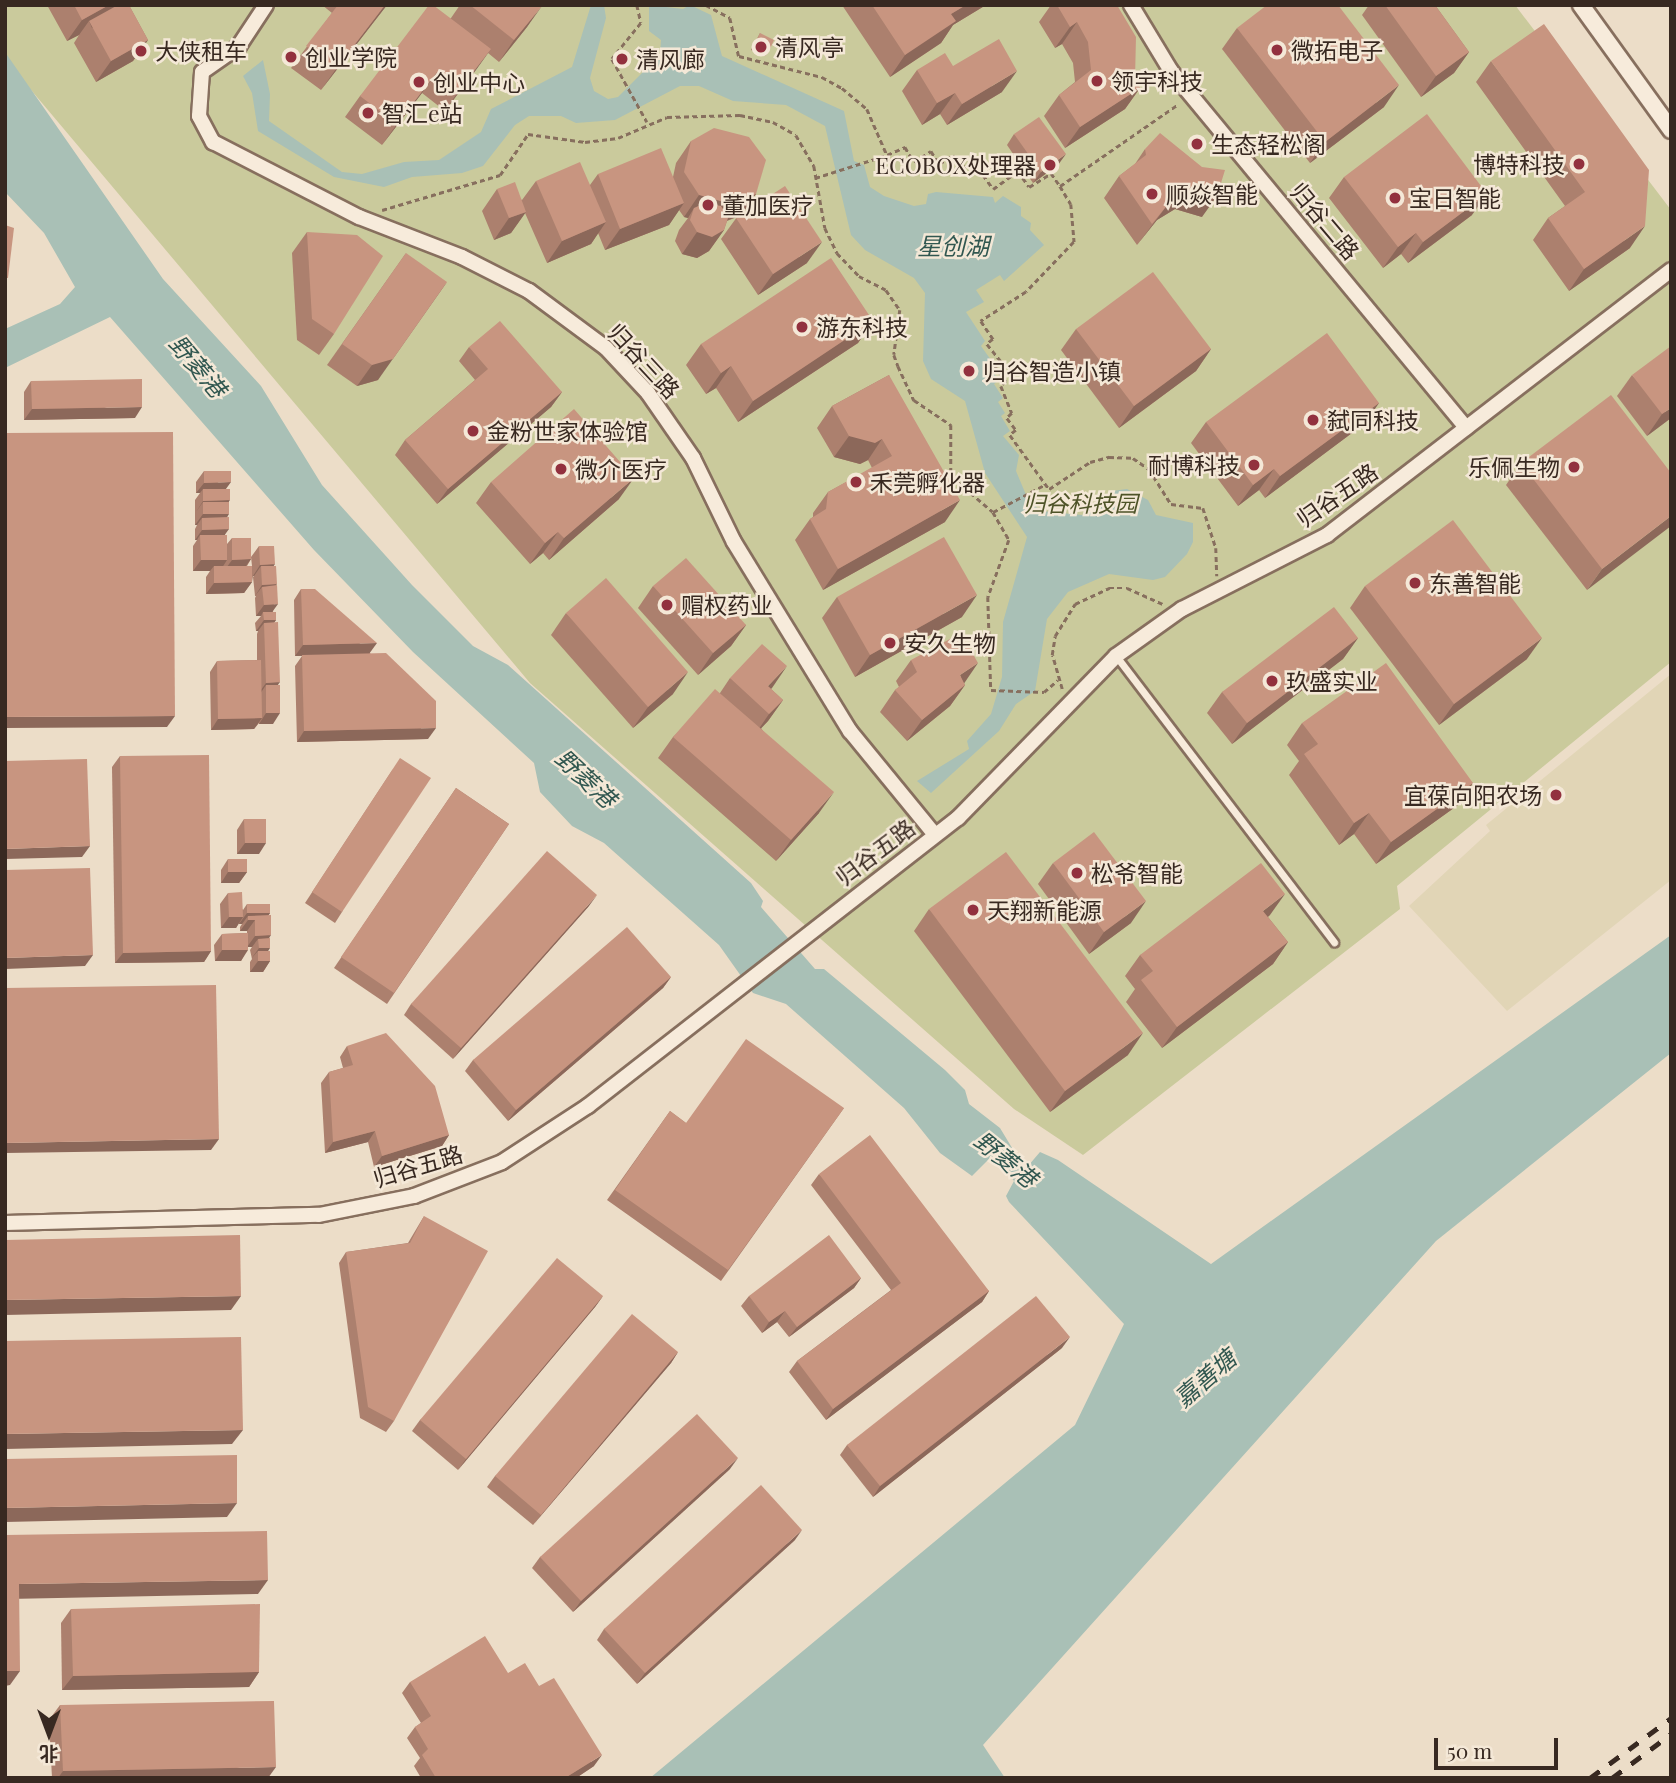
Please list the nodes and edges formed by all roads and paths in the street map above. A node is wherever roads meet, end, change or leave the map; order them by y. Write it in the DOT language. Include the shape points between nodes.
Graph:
graph roads {
  1 [pos="266,5"];
  2 [pos="637,5"];
  3 [pos="706,5"];
  4 [pos="1131,5"];
  5 [pos="1581,5"];
  6 [pos="1191,95"];
  7 [pos="646,122"];
  8 [pos="1671,130"];
  9 [pos="887,155"];
  10 [pos="815,178"];
  11 [pos="1060,186"];
  12 [pos="359,217"];
  13 [pos="1671,270"];
  14 [pos="1466,428"];
  15 [pos="1046,484"];
  16 [pos="993,512"];
  17 [pos="1217,591"];
  18 [pos="1168,607"];
  19 [pos="1116,656"];
  20 [pos="1058,680"];
  21 [pos="1071,700"];
  22 [pos="935,835"];
  23 [pos="1334,942"];
  24 [pos="5,1223"];
  1 -- 12 [label="street, 归谷三路" via="239,46 202,72 199,116 213,142"];
  2 -- 7 [label="path" via="641,23 612,59"];
  3 -- 9 [label="path" via="730,18 739,56 822,77 842,88 867,109"];
  4 -- 6 [label="street, 归谷二路"];
  5 -- 8 [label="street"];
  6 -- 11 [label="path"];
  6 -- 14 [label="street, 归谷二路"];
  7 -- 10 [label="path" via="740,115 773,122 796,135 814,166"];
  7 -- 12 [label="path" via="618,138 585,142 528,134 500,174"];
  9 -- 10 [label="path"];
  9 -- 11 [label="path" via="905,147 914,162 931,151 939,164 953,155 961,169 973,161 993,189 1018,172 1029,187 1051,173"];
  10 -- 16 [label="path" via="825,228 837,253 859,276 886,290 900,310 894,355 914,400 951,425 951,476 963,491"];
  11 -- 15 [label="path" via="1071,204 1074,242 1026,292 981,321 993,339 987,344 1001,361 995,366 1006,381 1001,386 1012,413 1007,418 1016,430 1010,435"];
  12 -- 22 [label="street, 归谷三路" via="462,257 529,290 606,348 648,393 693,458 734,542 850,731"];
  13 -- 14 [label="street, 归谷五路"];
  14 -- 17 [label="street, 归谷五路" via="1327,535"];
  15 -- 16 [label="path"];
  15 -- 17 [label="path" via="1049,489 1090,462 1133,458 1149,469 1171,505 1203,508 1216,548"];
  16 -- 20 [label="path" via="1009,540 988,597 990,690 1044,692"];
  17 -- 19 [label="street, 归谷五路" via="1182,609"];
  18 -- 20 [label="path" via="1149,594 1127,588 1090,594 1062,619 1055,636 1052,655"];
  19 -- 21 [label="street, 归谷五路"];
  19 -- 23 [label="lane"];
  20 -- 21 [label="path"];
  21 -- 22 [label="street, 归谷五路" via="958,818"];
  22 -- 24 [label="street, 归谷五路" via="589,1106 502,1162 414,1196 319,1215"];
}
